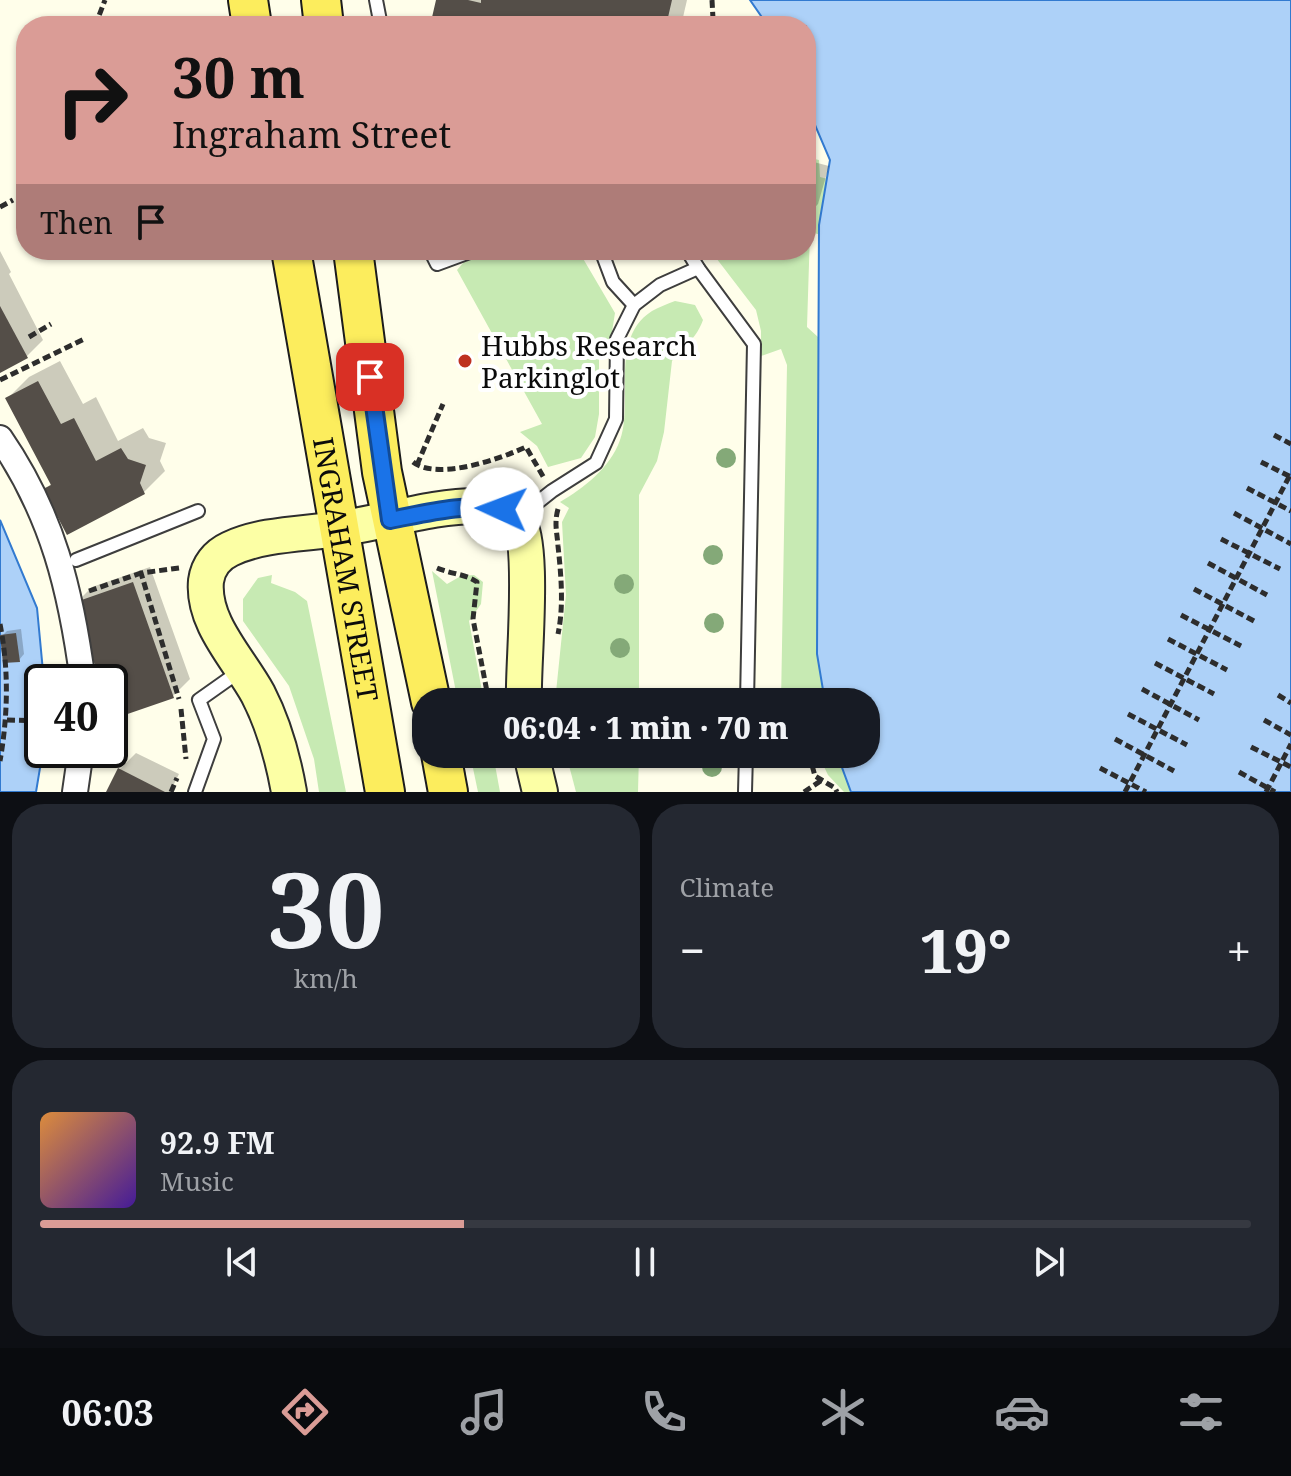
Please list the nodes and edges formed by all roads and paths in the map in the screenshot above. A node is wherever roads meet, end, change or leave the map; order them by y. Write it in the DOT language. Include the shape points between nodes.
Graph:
graph roads {
  1 [pos="13,200"];
  2 [pos="0,207"];
  3 [pos="293,260"];
  4 [pos="354,260"];
  5 [pos="605,260"];
  6 [pos="693,260"];
  7 [pos="698,268"];
  8 [pos="634,305"];
  9 [pos="51,324"];
  10 [pos="29,337"];
  11 [pos="84,339"];
  12 [pos="0,380"];
  13 [pos="443,404"];
  14 [pos="1274,435"];
  15 [pos="0,438"];
  16 [pos="1291,444"];
  17 [pos="408,457"];
  18 [pos="1261,462"];
  19 [pos="417,465"];
  20 [pos="1290,476"];
  21 [pos="1247,488"];
  22 [pos="552,491"];
  23 [pos="1275,503"];
  24 [pos="198,511"];
  25 [pos="1291,511"];
  26 [pos="1234,513"];
  27 [pos="518,518"];
  28 [pos="390,520"];
  29 [pos="1262,528"];
  30 [pos="338,529"];
  31 [pos="1221,539"];
  32 [pos="1291,544"];
  33 [pos="1249,553"];
  34 [pos="76,560"];
  35 [pos="1208,563"];
  36 [pos="211,564"];
  37 [pos="437,568"];
  38 [pos="1280,569"];
  39 [pos="141,573"];
  40 [pos="1236,578"];
  41 [pos="1194,589"];
  42 [pos="1267,595"];
  43 [pos="70,598"];
  44 [pos="1223,604"];
  45 [pos="1181,615"];
  46 [pos="1254,621"];
  47 [pos="0,624"];
  48 [pos="1209,629"];
  49 [pos="1168,639"];
  50 [pos="1241,646"];
  51 [pos="555,647"];
  52 [pos="1197,654"];
  53 [pos="3,655"];
  54 [pos="1155,663"];
  55 [pos="80,664"];
  56 [pos="243,669"];
  57 [pos="1227,670"];
  58 [pos="1184,678"];
  59 [pos="428,688"];
  60 [pos="486,688"];
  61 [pos="524,688"];
  62 [pos="747,688"];
  63 [pos="1142,689"];
  64 [pos="1214,694"];
  65 [pos="1278,695"];
  66 [pos="1291,703"];
  67 [pos="1170,704"];
  68 [pos="1128,714"];
  69 [pos="7,720"];
  70 [pos="24,720"];
  71 [pos="1199,720"];
  72 [pos="1264,720"];
  73 [pos="1157,729"];
  74 [pos="1291,735"];
  75 [pos="1115,739"];
  76 [pos="1291,744"];
  77 [pos="1187,745"];
  78 [pos="1251,747"];
  79 [pos="1144,755"];
  80 [pos="0,761"];
  81 [pos="1281,762"];
  82 [pos="1291,767"];
  83 [pos="78,768"];
  84 [pos="444,768"];
  85 [pos="534,768"];
  86 [pos="746,768"];
  87 [pos="813,768"];
  88 [pos="1100,768"];
  89 [pos="1174,771"];
  90 [pos="1239,772"];
  91 [pos="822,780"];
  92 [pos="1129,783"];
  93 [pos="1267,790"];
  94 [pos="75,792"];
  95 [pos="171,792"];
  96 [pos="195,792"];
  97 [pos="289,792"];
  98 [pos="385,792"];
  99 [pos="448,792"];
  100 [pos="540,792"];
  101 [pos="745,792"];
  102 [pos="804,792"];
  103 [pos="837,792"];
  104 [pos="1125,792"];
  105 [pos="1146,792"];
  106 [pos="1275,792"];
  1 -- 2 [label="path"];
  3 -- 30 [label="main road, INGRAHAM STREET"];
  4 -- 28 [label="main road, INGRAHAM STREET"];
  5 -- 8 [label="lane" via="613,282"];
  6 -- 7 [label="lane"];
  7 -- 8 [label="lane" via="660,285"];
  7 -- 62 [label="lane" via="754,344"];
  8 -- 22 [label="lane" via="617,339 616,419 596,463"];
  9 -- 10 [label="path"];
  11 -- 12 [label="path"];
  13 -- 19 [label="path"];
  14 -- 16 [label="path"];
  15 -- 43 [label="street" via="22,470 56,548"];
  17 -- 19 [label="path"];
  18 -- 20 [label="path"];
  19 -- 22 [label="path" via="436,471 500,459 526,447"];
  20 -- 23 [label="path"];
  21 -- 23 [label="path"];
  22 -- 27 [label="lane"];
  22 -- 51 [label="path" via="558,509 554,521 561,621"];
  23 -- 25 [label="path"];
  23 -- 29 [label="path"];
  24 -- 34 [label="lane"];
  26 -- 29 [label="path"];
  27 -- 28 [label="street" via="482,506"];
  27 -- 61 [label="street" via="528,578"];
  28 -- 30 [label="street"];
  28 -- 59 [label="main road, INGRAHAM STREET"];
  29 -- 32 [label="path"];
  29 -- 33 [label="path"];
  30 -- 36 [label="street" via="229,549"];
  30 -- 98 [label="main road, INGRAHAM STREET"];
  31 -- 33 [label="path"];
  33 -- 38 [label="path"];
  33 -- 40 [label="path"];
  35 -- 40 [label="path"];
  36 -- 39 [label="path"];
  36 -- 56 [label="street" via="206,590 211,617"];
  37 -- 60 [label="path" via="477,582 473,619"];
  39 -- 43 [label="path"];
  39 -- 95 [label="path" via="184,727 186,760"];
  40 -- 42 [label="path"];
  40 -- 44 [label="path"];
  41 -- 44 [label="path"];
  43 -- 55 [label="street"];
  44 -- 46 [label="path"];
  44 -- 48 [label="path"];
  45 -- 48 [label="path"];
  47 -- 53 [label="path"];
  48 -- 50 [label="path"];
  48 -- 52 [label="path"];
  49 -- 52 [label="path"];
  52 -- 57 [label="path"];
  52 -- 58 [label="path"];
  53 -- 69 [label="path"];
  54 -- 58 [label="path"];
  56 -- 96 [label="lane" via="199,700 214,739"];
  56 -- 97 [label="street" via="271,722"];
  58 -- 64 [label="path"];
  58 -- 67 [label="path"];
  63 -- 67 [label="path"];
  65 -- 66 [label="path"];
  67 -- 71 [label="path"];
  67 -- 73 [label="path"];
  68 -- 73 [label="path"];
  69 -- 70 [label="path"];
  69 -- 80 [label="path"];
  72 -- 74 [label="path"];
  73 -- 77 [label="path"];
  73 -- 79 [label="path"];
  75 -- 79 [label="path"];
  76 -- 81 [label="path"];
  78 -- 81 [label="path"];
  79 -- 89 [label="path"];
  79 -- 92 [label="path"];
  81 -- 82 [label="path"];
  81 -- 93 [label="path"];
  83 -- 94 [label="street"];
  84 -- 99 [label="main road"];
  85 -- 100 [label="street"];
  86 -- 101 [label="lane"];
  87 -- 91 [label="path"];
  88 -- 92 [label="path"];
  90 -- 93 [label="path"];
  91 -- 102 [label="path"];
  91 -- 103 [label="path"];
  92 -- 104 [label="path"];
  92 -- 105 [label="path"];
  93 -- 106 [label="path"];
}
